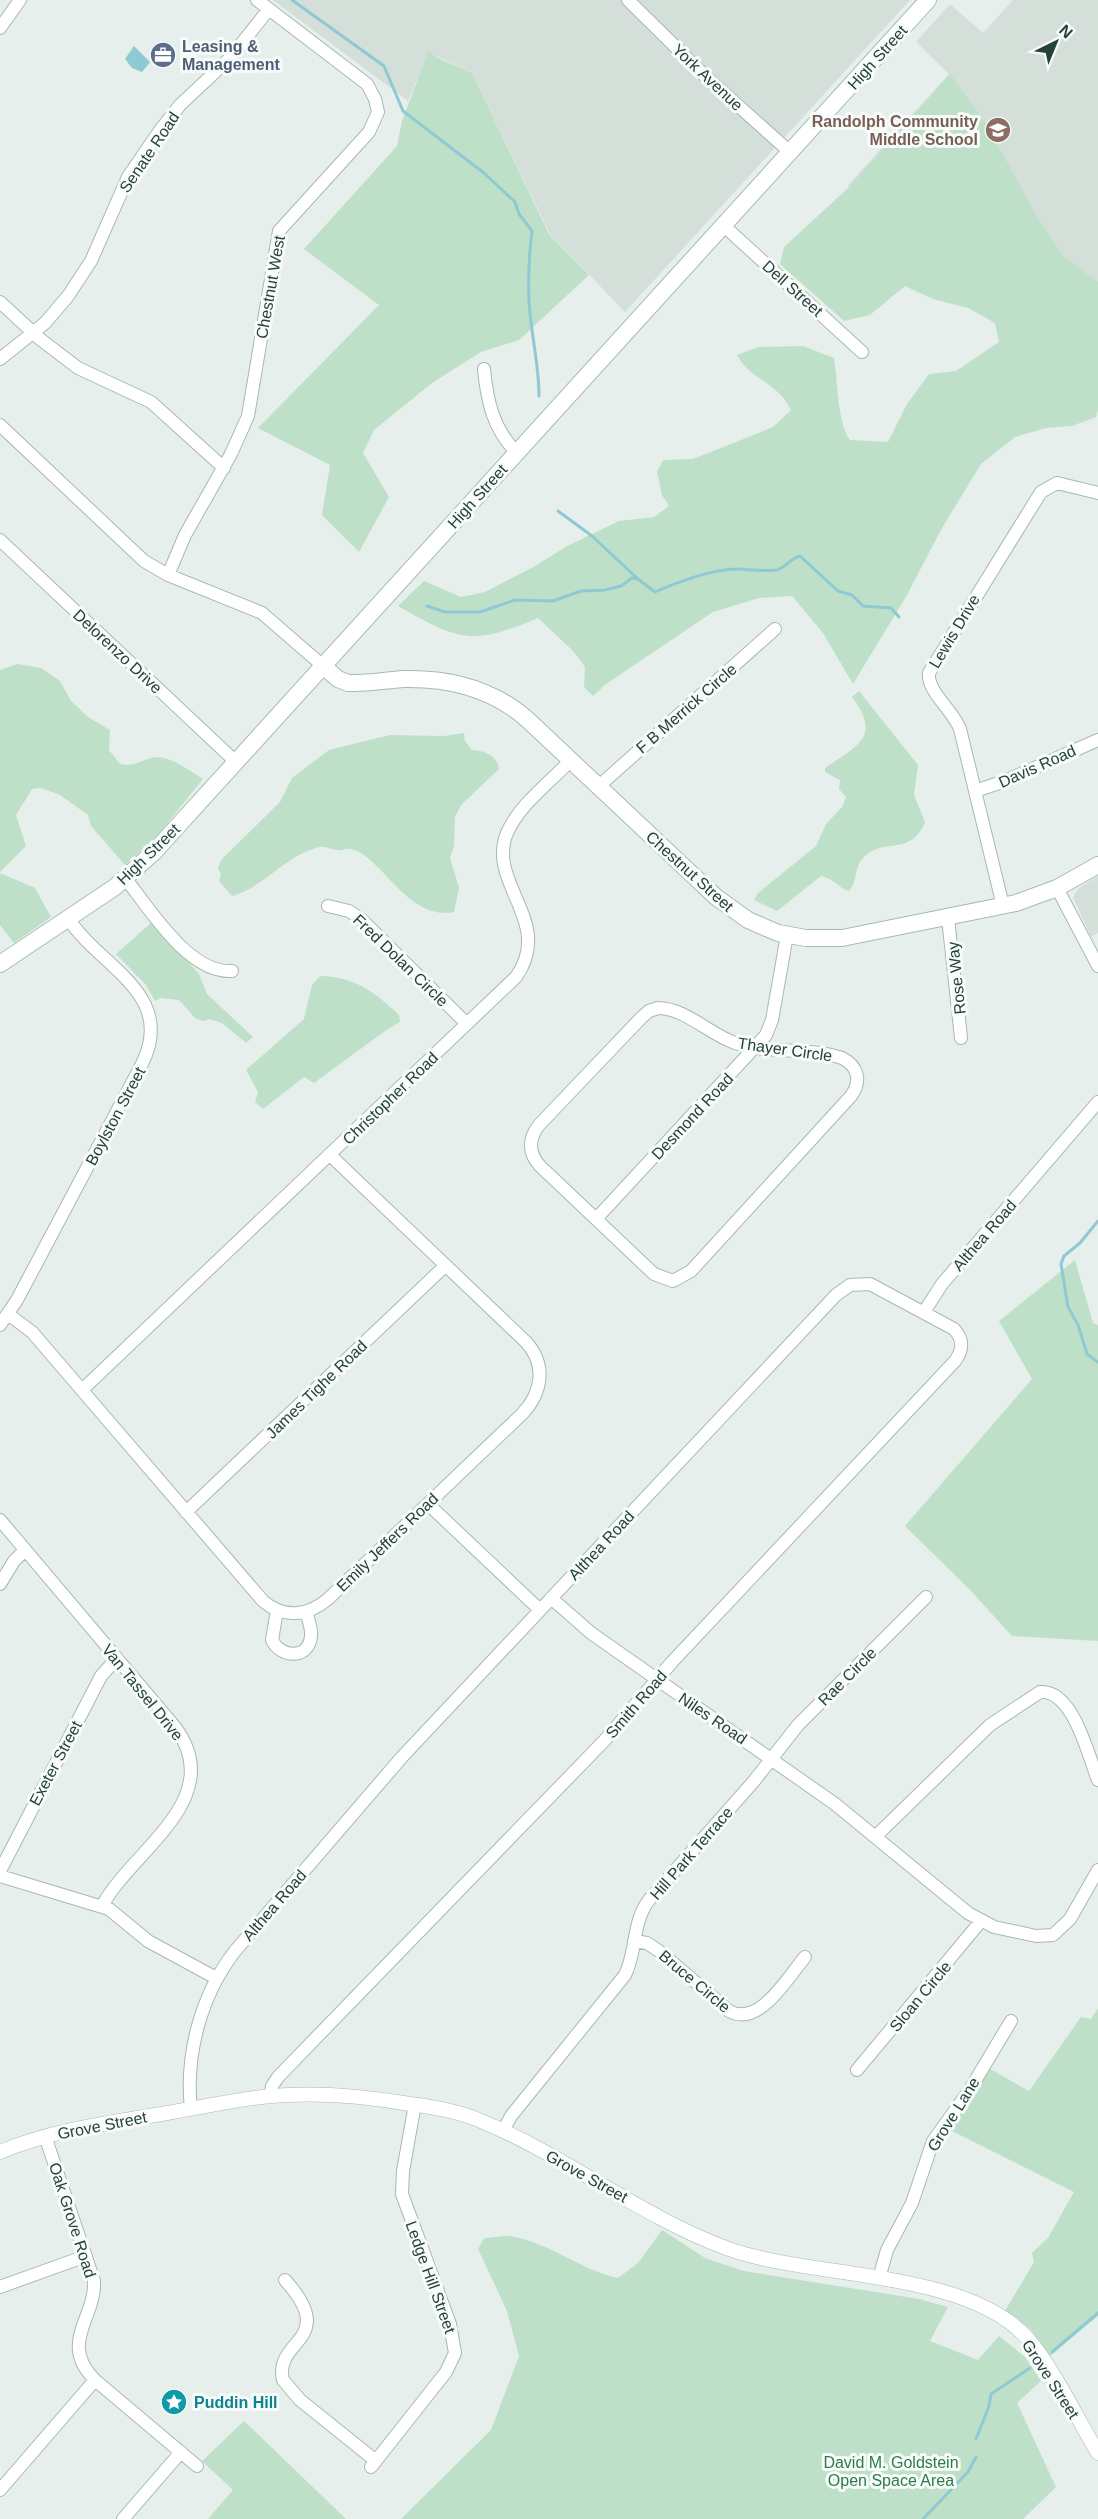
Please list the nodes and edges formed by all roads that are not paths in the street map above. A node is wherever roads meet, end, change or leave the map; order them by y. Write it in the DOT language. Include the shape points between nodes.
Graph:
graph roads {
  1 [pos="20,0"];
  2 [pos="257,0"];
  3 [pos="628,0"];
  4 [pos="928,0"];
  5 [pos="269,9"];
  6 [pos="0,28"];
  7 [pos="790,152"];
  8 [pos="723,225"];
  9 [pos="0,302"];
  10 [pos="33,333"];
  11 [pos="862,352"];
  12 [pos="0,359"];
  13 [pos="484,369"];
  14 [pos="0,425"];
  15 [pos="517,453"];
  16 [pos="224,468"];
  17 [pos="1098,493"];
  18 [pos="0,540"];
  19 [pos="168,575"];
  20 [pos="775,629"];
  21 [pos="323,666"];
  22 [pos="1098,740"];
  23 [pos="571,760"];
  24 [pos="237,762"];
  25 [pos="599,786"];
  26 [pos="975,791"];
  27 [pos="1098,865"];
  28 [pos="125,878"];
  29 [pos="1058,888"];
  30 [pos="328,906"];
  31 [pos="1003,906"];
  32 [pos="68,918"];
  33 [pos="948,918"];
  34 [pos="788,935"];
  35 [pos="0,964"];
  36 [pos="1098,966"];
  37 [pos="232,971"];
  38 [pos="467,1024"];
  39 [pos="961,1038"];
  40 [pos="756,1047"];
  41 [pos="1098,1102"];
  42 [pos="330,1155"];
  43 [pos="596,1219"];
  44 [pos="445,1266"];
  45 [pos="924,1312"];
  46 [pos="9,1314"];
  47 [pos="0,1325"];
  48 [pos="82,1390"];
  49 [pos="428,1504"];
  50 [pos="186,1512"];
  51 [pos="0,1520"];
  52 [pos="25,1550"];
  53 [pos="0,1584"];
  54 [pos="926,1597"];
  55 [pos="551,1598"];
  56 [pos="277,1610"];
  57 [pos="540,1610"];
  58 [pos="306,1612"];
  59 [pos="117,1658"];
  60 [pos="657,1680"];
  61 [pos="772,1759"];
  62 [pos="1098,1780"];
  63 [pos="875,1837"];
  64 [pos="1098,1870"];
  65 [pos="0,1871"];
  66 [pos="0,1876"];
  67 [pos="102,1906"];
  68 [pos="981,1921"];
  69 [pos="634,1941"];
  70 [pos="805,1957"];
  71 [pos="216,1978"];
  72 [pos="1011,2021"];
  73 [pos="857,2070"];
  74 [pos="271,2096"];
  75 [pos="415,2104"];
  76 [pos="191,2109"];
  77 [pos="502,2130"];
  78 [pos="45,2136"];
  79 [pos="0,2152"];
  80 [pos="86,2256"];
  81 [pos="879,2278"];
  82 [pos="285,2280"];
  83 [pos="0,2287"];
  84 [pos="95,2380"];
  85 [pos="181,2452"];
  86 [pos="1098,2453"];
  87 [pos="197,2466"];
  88 [pos="0,2490"];
  89 [pos="123,2519"];
  1 -- 6 [label="street"];
  2 -- 5 [label="street, Chestnut West"];
  3 -- 7 [label="street, York Avenue"];
  4 -- 7 [label="main road, High Street"];
  5 -- 10 [label="street, Senate Road" via="230,58 180,105 161,129 124,186 80,279"];
  5 -- 16 [label="street, Chestnut West" via="362,79 373,94 378,112 369,132 279,231 248,416"];
  7 -- 8 [label="main road, High Street"];
  8 -- 11 [label="street, Dell Street"];
  8 -- 15 [label="main road, High Street"];
  9 -- 10 [label="street"];
  10 -- 12 [label="street, Senate Road"];
  10 -- 16 [label="street" via="85,372 151,402"];
  13 -- 15 [label="street" via="494,421"];
  14 -- 19 [label="street" via="138,556"];
  15 -- 21 [label="main road, High Street"];
  16 -- 19 [label="street, Chestnut West" via="185,535"];
  17 -- 26 [label="street, Lewis Drive" via="1057,483 1041,492 930,669 930,686 960,729"];
  18 -- 24 [label="street, Delorenzo Drive"];
  19 -- 21 [label="street" via="262,613"];
  20 -- 25 [label="street, F B Merrick Circle"];
  21 -- 23 [label="main road, Chestnut Street" via="348,683 436,680 486,692 516,709"];
  21 -- 24 [label="main road, High Street"];
  22 -- 26 [label="street, Davis Road"];
  23 -- 25 [label="main road, Chestnut Street"];
  23 -- 38 [label="street, Christopher Road" via="508,831 504,859 528,928 528,954 516,977"];
  24 -- 28 [label="main road, High Street"];
  25 -- 34 [label="main road, Chestnut Street" via="723,903 756,924"];
  26 -- 31 [label="street, Lewis Drive"];
  27 -- 29 [label="main road, Chestnut Street"];
  28 -- 32 [label="main road, High Street"];
  28 -- 37 [label="street" via="195,959 212,970"];
  29 -- 31 [label="main road, Chestnut Street"];
  29 -- 36 [label="street"];
  30 -- 38 [label="street, Fred Dolan Circle" via="349,911 361,919"];
  31 -- 33 [label="main road, Chestnut Street"];
  32 -- 35 [label="main road, High Street"];
  32 -- 46 [label="street, Boylston Street" via="83,939 144,1000 152,1020 151,1041"];
  33 -- 34 [label="main road, Chestnut Street" via="842,938"];
  33 -- 39 [label="street, Rose Way"];
  34 -- 40 [label="street, Desmond Road" via="771,1026"];
  38 -- 42 [label="street, Christopher Road"];
  40 -- 43 [label="street, Desmond Road"];
  40 -- 43 [label="street, Thayer Circle" via="730,1041 673,1011 653,1009 539,1125 531,1138 533,1157"];
  40 -- 43 [label="street, Thayer Circle" via="836,1056 853,1066 858,1083 851,1096 683,1278 668,1281 658,1277"];
  41 -- 45 [label="street, Althea Road" via="942,1284"];
  42 -- 44 [label="street, Emily Jeffers Road"];
  42 -- 48 [label="street, Christopher Road"];
  44 -- 49 [label="street, Emily Jeffers Road" via="530,1347 540,1371 540,1385 527,1409"];
  44 -- 50 [label="street, James Tighe Road"];
  45 -- 55 [label="street, Althea Road" via="866,1283 843,1289"];
  45 -- 60 [label="street, Smith Road" via="957,1332 962,1346 958,1357"];
  46 -- 47 [label="street, Boylston Street"];
  46 -- 48 [label="street" via="32,1332"];
  48 -- 50 [label="street"];
  49 -- 57 [label="street"];
  49 -- 58 [label="street, Emily Jeffers Road" via="328,1599"];
  50 -- 56 [label="street" via="259,1596"];
  51 -- 52 [label="street, Van Tassel Drive"];
  52 -- 53 [label="street"];
  52 -- 59 [label="street, Van Tassel Drive"];
  54 -- 61 [label="street, Rae Circle" via="798,1725"];
  55 -- 57 [label="street, Althea Road"];
  55 -- 60 [label="street, Niles Road" via="591,1633"];
  56 -- 58 [label="street"];
  56 -- 58 [label="street" via="272,1640 278,1649 290,1654 301,1652 310,1642"];
  57 -- 71 [label="street, Althea Road" via="388,1773 252,1930"];
  59 -- 65 [label="street, Exeter Street" via="101,1676"];
  59 -- 67 [label="street, Van Tassel Drive" via="179,1732 188,1751 191,1779 178,1812"];
  60 -- 61 [label="street, Niles Road"];
  60 -- 74 [label="street, Smith Road" via="604,1742 278,2077"];
  61 -- 63 [label="street, Niles Road"];
  61 -- 69 [label="street, Hill Park Terrace" via="646,1905"];
  62 -- 63 [label="street" via="1068,1707 1056,1695 1040,1692 990,1725"];
  63 -- 68 [label="street, Niles Road"];
  64 -- 68 [label="street, Niles Road" via="1070,1919 1053,1935 1036,1936"];
  66 -- 67 [label="street"];
  67 -- 71 [label="street" via="148,1941"];
  68 -- 73 [label="street, Sloan Circle"];
  69 -- 70 [label="street, Bruce Circle" via="659,1951 737,2014 758,2009"];
  69 -- 77 [label="street, Hill Park Terrace" via="629,1968 617,1988"];
  71 -- 76 [label="street, Althea Road" via="197,2032 190,2082"];
  72 -- 81 [label="street, Grove Lane" via="933,2141 912,2203 886,2250"];
  74 -- 75 [label="street, Grove Street" via="342,2096"];
  74 -- 76 [label="street, Grove Street"];
  75 -- 77 [label="street, Grove Street" via="457,2112"];
  75 -- 82 [label="street, Ledge Hill Street" via="402,2194 450,2324 454,2353 446,2372 374,2464 300,2400 283,2380 284,2364 307,2323 301,2300"];
  76 -- 78 [label="street, Grove Street"];
  77 -- 81 [label="street, Grove Street" via="723,2247 767,2259"];
  78 -- 79 [label="street, Grove Street"];
  78 -- 80 [label="street, Oak Grove Road"];
  80 -- 83 [label="street"];
  80 -- 84 [label="street, Oak Grove Road" via="94,2287 79,2341 84,2363"];
  81 -- 86 [label="street, Grove Street" via="956,2297 1010,2323 1036,2351"];
  84 -- 85 [label="street, Oak Grove Road"];
  84 -- 88 [label="street"];
  85 -- 87 [label="street, Oak Grove Road"];
  85 -- 89 [label="street"];
}
